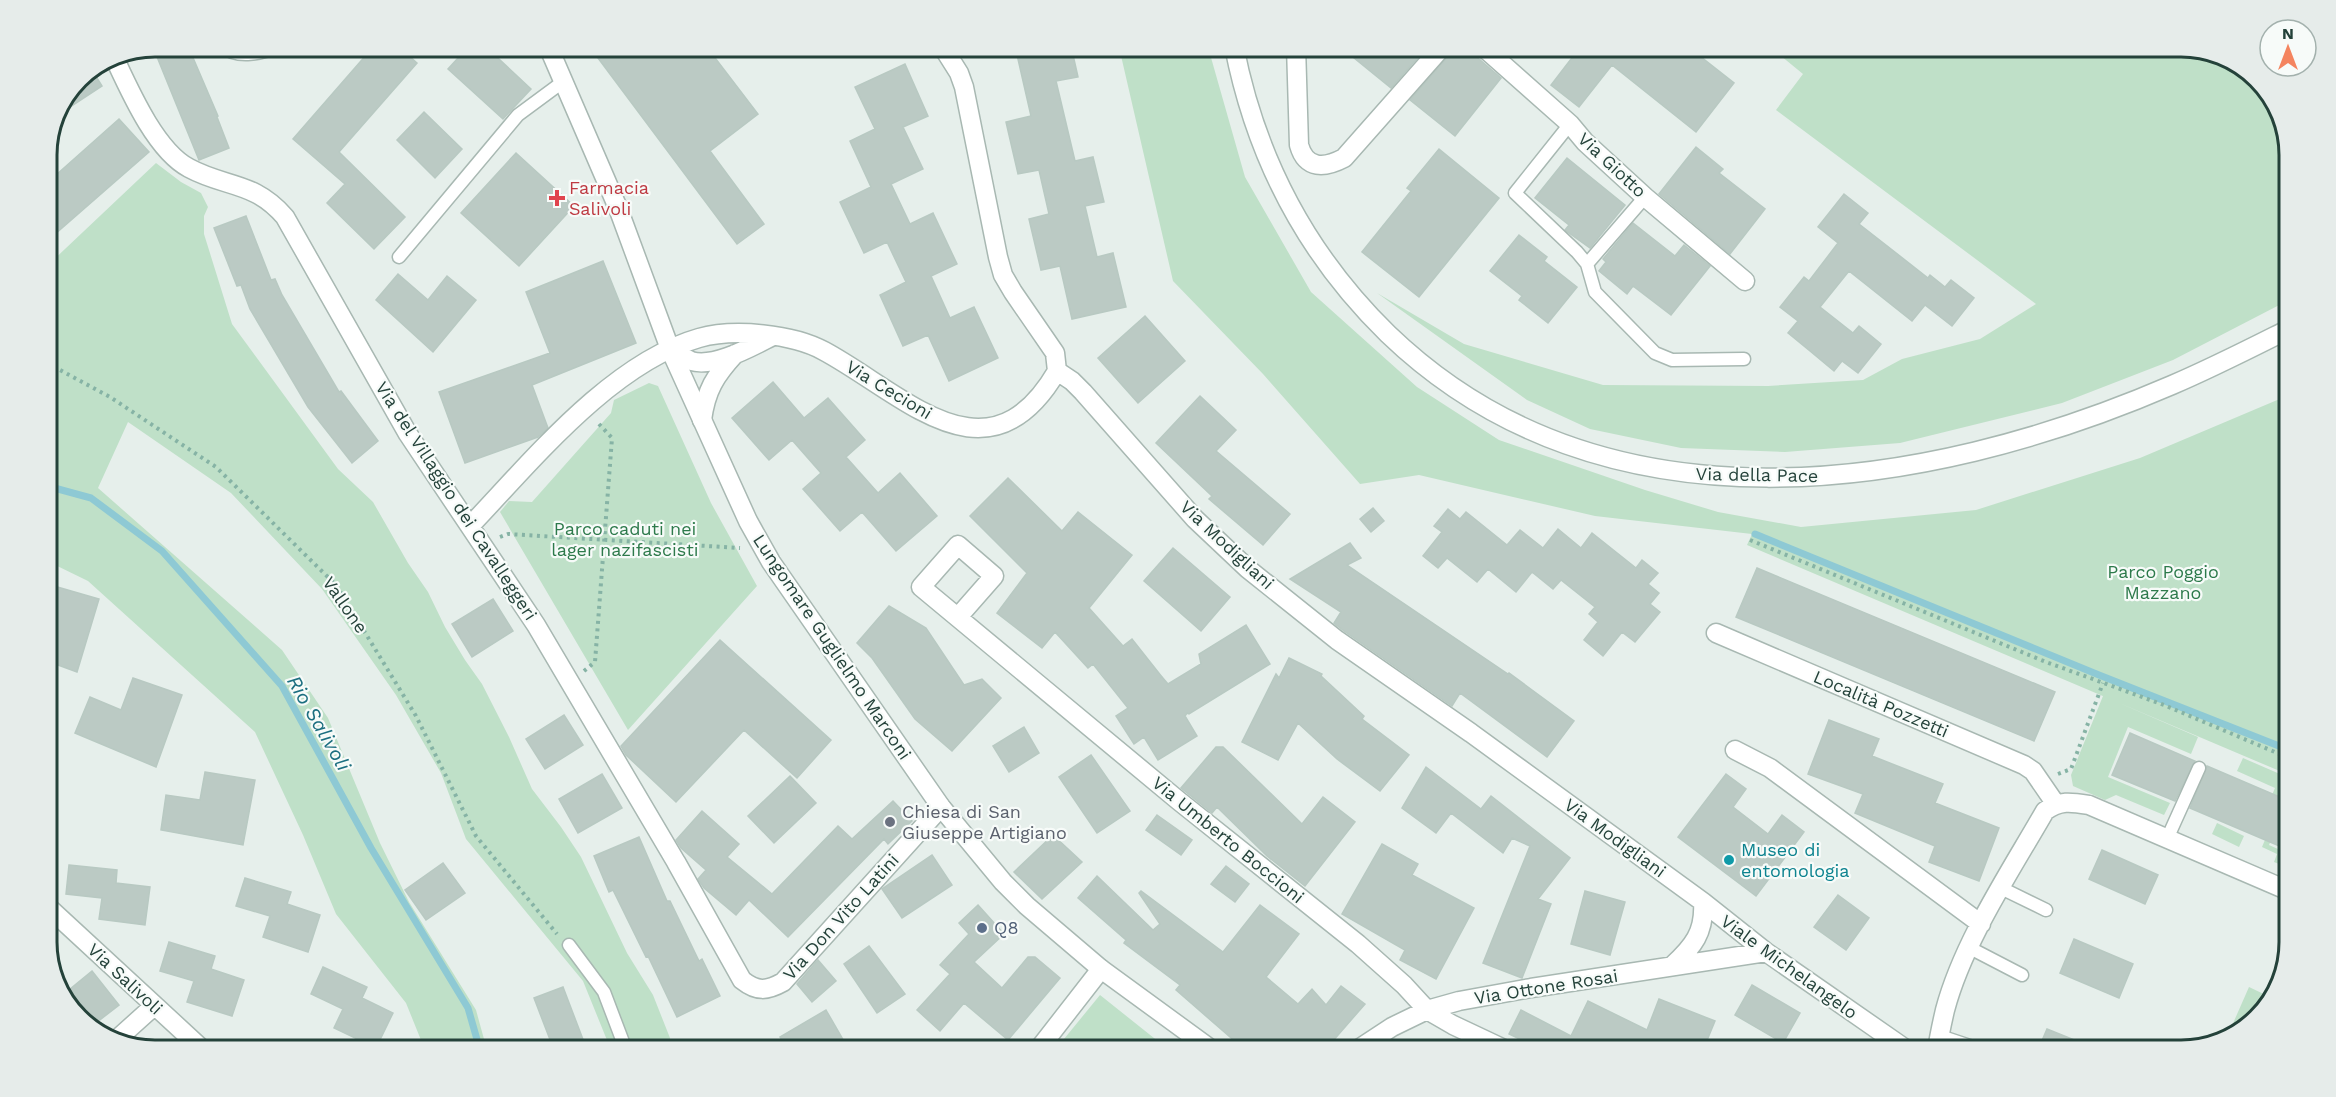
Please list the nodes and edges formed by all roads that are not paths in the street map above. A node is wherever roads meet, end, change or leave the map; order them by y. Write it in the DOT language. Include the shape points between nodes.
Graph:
graph roads {
  1 [pos="553,57"];
  2 [pos="949,57"];
  3 [pos="1236,57"];
  4 [pos="1296,57"];
  5 [pos="1433,57"];
  6 [pos="1494,57"];
  7 [pos="118,64"];
  8 [pos="564,81"];
  9 [pos="1570,124"];
  10 [pos="1645,197"];
  11 [pos="399,257"];
  12 [pos="1587,264"];
  13 [pos="1745,281"];
  14 [pos="2279,333"];
  15 [pos="773,336"];
  16 [pos="670,349"];
  17 [pos="735,354"];
  18 [pos="1744,359"];
  19 [pos="1057,371"];
  20 [pos="702,420"];
  21 [pos="470,526"];
  22 [pos="958,617"];
  23 [pos="1716,633"];
  24 [pos="1735,750"];
  25 [pos="2199,768"];
  26 [pos="2055,803"];
  27 [pos="941,807"];
  28 [pos="2167,839"];
  29 [pos="2279,887"];
  30 [pos="2001,888"];
  31 [pos="1703,902"];
  32 [pos="2046,910"];
  33 [pos="57,915"];
  34 [pos="1981,924"];
  35 [pos="569,945"];
  36 [pos="1970,948"];
  37 [pos="1766,952"];
  38 [pos="1672,966"];
  39 [pos="1101,969"];
  40 [pos="2022,975"];
  41 [pos="760,990"];
  42 [pos="154,1006"];
  43 [pos="1427,1010"];
  44 [pos="123,1034"];
  45 [pos="192,1040"];
  46 [pos="622,1040"];
  47 [pos="1046,1040"];
  48 [pos="1198,1040"];
  49 [pos="1373,1040"];
  50 [pos="1485,1040"];
  51 [pos="1893,1040"];
  52 [pos="1939,1040"];
  1 -- 8 [label="street, Lungomare Guglielmo Marconi"];
  2 -- 19 [label="street" via="964,87 1003,275 1055,352"];
  3 -- 14 [label="street, Via della Pace" via="1258,137 1277,184 1303,231 1373,320 1410,354 1493,412 1592,454 1712,477 1811,477 1886,471 2015,441 2098,413 2172,385"];
  4 -- 5 [label="street" via="1299,145 1309,161 1322,166 1344,158"];
  6 -- 9 [label="street, Via Giotto"];
  7 -- 21 [label="street, Via del Villaggio dei Cavalleggeri" via="157,137 176,159 209,177 255,192 273,202 285,217 408,434"];
  8 -- 11 [label="lane" via="518,115"];
  8 -- 16 [label="street, Lungomare Guglielmo Marconi" via="618,208"];
  9 -- 10 [label="street, Via Giotto"];
  9 -- 12 [label="lane" via="1515,193"];
  10 -- 12 [label="lane"];
  10 -- 13 [label="street, Via Giotto"];
  12 -- 18 [label="lane" via="1595,292 1655,353 1672,360"];
  15 -- 16 [label="street, Via Cecioni" via="721,334"];
  15 -- 17 [label="street"];
  15 -- 19 [label="street, Via Cecioni" via="823,350 915,408 970,429 990,428 1021,415"];
  16 -- 17 [label="street" via="700,363"];
  16 -- 20 [label="street, Lungomare Guglielmo Marconi"];
  16 -- 21 [label="street, Via Cecioni" via="644,361 563,428"];
  17 -- 20 [label="street" via="711,385"];
  19 -- 31 [label="street, Via Modigliani" via="1077,386 1195,519 1248,569 1337,640"];
  20 -- 27 [label="street, Lungomare Guglielmo Marconi" via="764,549"];
  21 -- 41 [label="street, Via del Villaggio dei Cavalleggeri" via="536,625 742,980"];
  22 -- 43 [label="street, Via Umberto Boccioni" via="1358,944"];
  23 -- 26 [label="street, Località Pozzetti" via="2024,765 2034,771"];
  24 -- 34 [label="street" via="1770,768"];
  25 -- 28 [label="lane"];
  26 -- 28 [label="street" via="2089,805"];
  26 -- 30 [label="street" via="2045,811"];
  27 -- 39 [label="street, Lungomare Guglielmo Marconi" via="1003,882"];
  27 -- 41 [label="street, Via Don Vito Latini" via="783,982"];
  28 -- 29 [label="street"];
  30 -- 32 [label="lane"];
  30 -- 34 [label="street"];
  31 -- 37 [label="street, Viale Michelangelo"];
  31 -- 38 [label="street" via="1701,929"];
  33 -- 42 [label="street, Via Salivoli"];
  34 -- 36 [label="street"];
  35 -- 46 [label="lane" via="604,992"];
  36 -- 40 [label="lane"];
  36 -- 52 [label="street" via="1946,1009"];
  37 -- 38 [label="street, Via Ottone Rosai"];
  37 -- 51 [label="street, Viale Michelangelo"];
  38 -- 43 [label="street, Via Ottone Rosai" via="1531,988"];
  39 -- 47 [label="street"];
  39 -- 48 [label="street, Lungomare Guglielmo Marconi"];
  42 -- 44 [label="street"];
  42 -- 45 [label="street, Via Salivoli"];
  43 -- 49 [label="street, Via Ottone Rosai"];
  43 -- 50 [label="street, Via Umberto Boccioni"];
}
